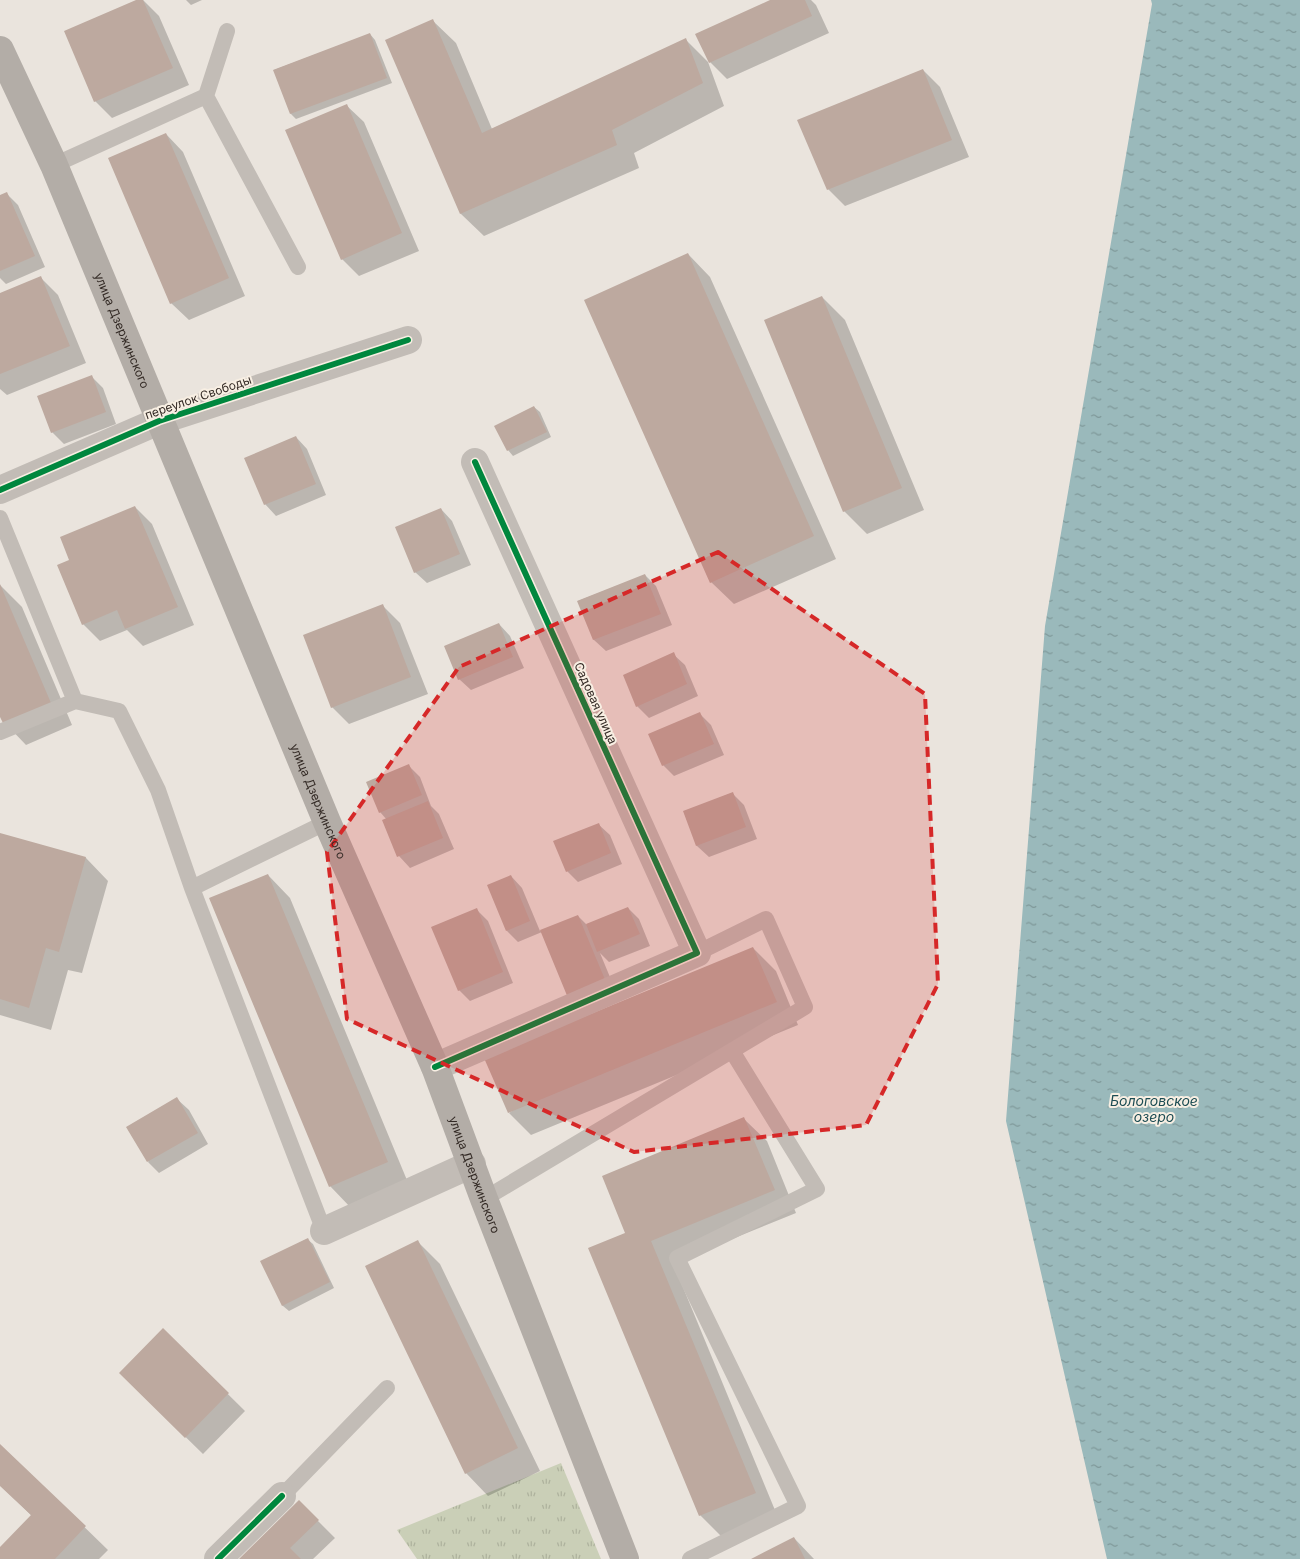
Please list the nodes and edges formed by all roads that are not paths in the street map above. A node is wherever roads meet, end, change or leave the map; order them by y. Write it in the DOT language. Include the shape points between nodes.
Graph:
graph roads {
  1 [pos="227,31"];
  2 [pos="0,50"];
  3 [pos="206,96"];
  4 [pos="54,166"];
  5 [pos="298,267"];
  6 [pos="408,340"];
  7 [pos="159,421"];
  8 [pos="475,462"];
  9 [pos="0,490"];
  10 [pos="0,518"];
  11 [pos="75,701"];
  12 [pos="0,732"];
  13 [pos="327,822"];
  14 [pos="192,888"];
  15 [pos="697,953"];
  16 [pos="732,1051"];
  17 [pos="435,1067"];
  18 [pos="472,1164"];
  19 [pos="484,1199"];
  20 [pos="324,1231"];
  21 [pos="387,1388"];
  22 [pos="282,1496"];
  23 [pos="218,1559"];
  24 [pos="625,1559"];
  25 [pos="690,1559"];
  1 -- 3 [label="lane"];
  2 -- 4 [label="main road, улица Дзержинского"];
  3 -- 4 [label="lane"];
  3 -- 5 [label="lane"];
  4 -- 7 [label="main road, улица Дзержинского"];
  6 -- 7 [label="street, переулок Свободы"];
  7 -- 9 [label="street, переулок Свободы"];
  7 -- 13 [label="main road, улица Дзержинского"];
  8 -- 15 [label="street, Садовая улица"];
  10 -- 11 [label="lane"];
  11 -- 12 [label="lane"];
  11 -- 14 [label="lane" via="119,711 158,790"];
  13 -- 14 [label="lane"];
  13 -- 17 [label="main road, улица Дзержинского"];
  14 -- 20 [label="lane"];
  15 -- 16 [label="lane" via="766,919 805,1007"];
  15 -- 17 [label="street"];
  16 -- 19 [label="lane"];
  16 -- 25 [label="lane" via="817,1189 677,1258 798,1506"];
  17 -- 18 [label="main road, улица Дзержинского"];
  18 -- 19 [label="main road, улица Дзержинского"];
  18 -- 20 [label="street"];
  19 -- 24 [label="main road, улица Дзержинского"];
  21 -- 22 [label="lane"];
  22 -- 23 [label="street"];
}
